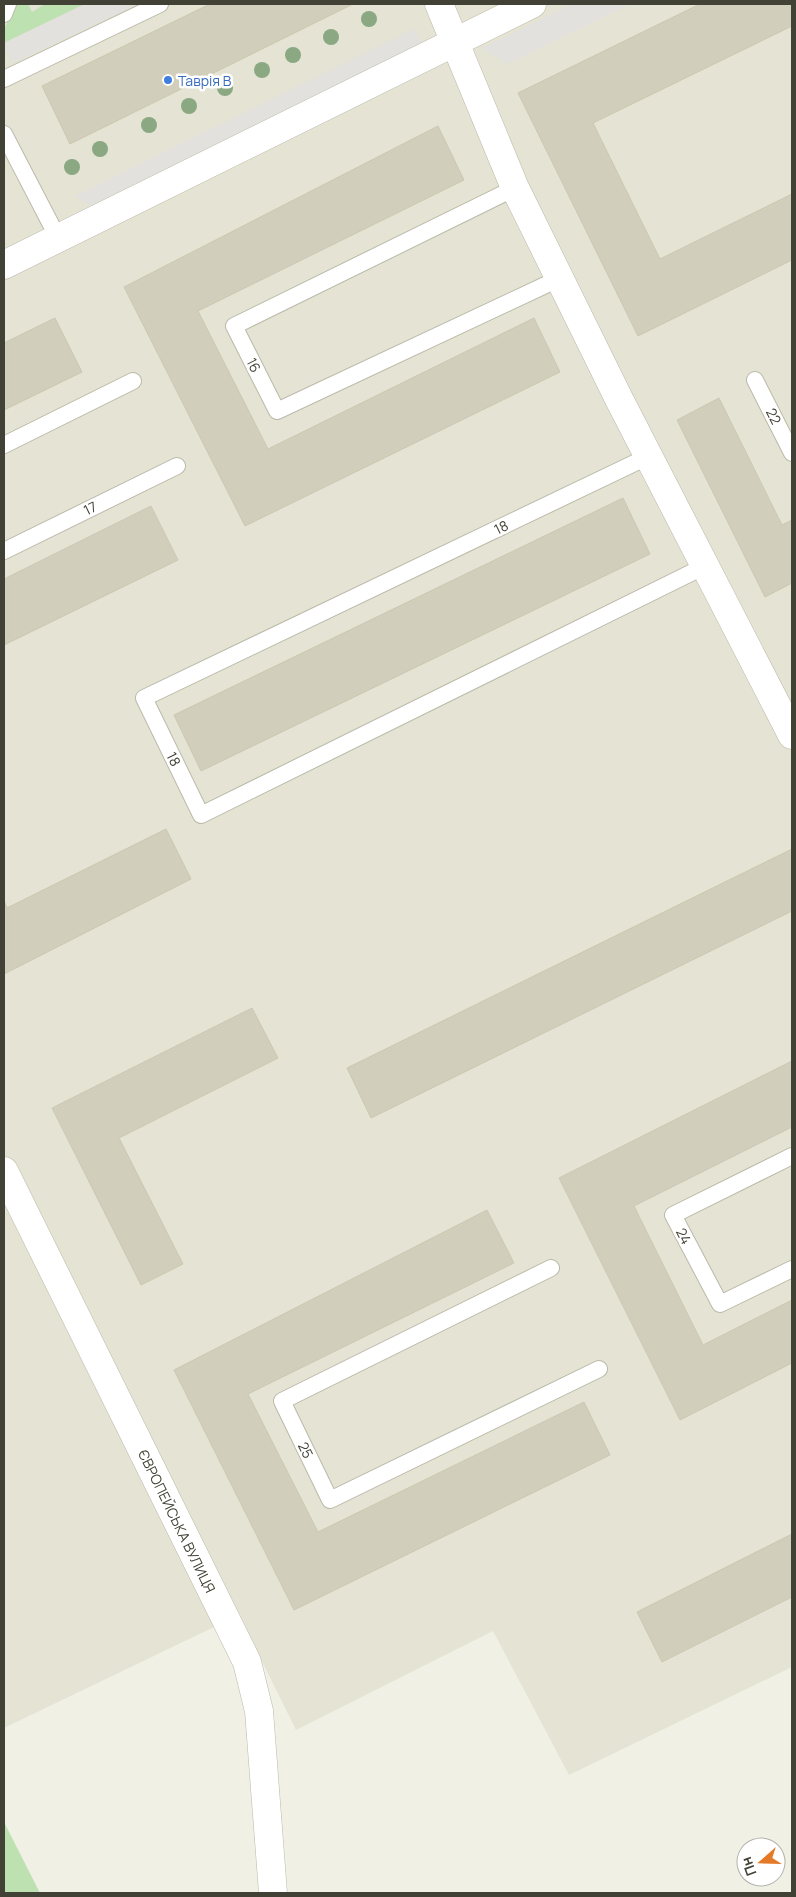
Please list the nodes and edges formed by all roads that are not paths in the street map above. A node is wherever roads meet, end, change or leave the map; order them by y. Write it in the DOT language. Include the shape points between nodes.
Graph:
graph roads {
  1 [pos="8,4"];
  2 [pos="160,4"];
  3 [pos="439,4"];
  4 [pos="532,4"];
  5 [pos="4,14"];
  6 [pos="456,42"];
  7 [pos="4,79"];
  8 [pos="4,134"];
  9 [pos="515,188"];
  10 [pos="58,238"];
  11 [pos="4,265"];
  12 [pos="554,281"];
  13 [pos="756,380"];
  14 [pos="133,381"];
  15 [pos="4,445"];
  16 [pos="792,453"];
  17 [pos="645,458"];
  18 [pos="176,466"];
  19 [pos="4,551"];
  20 [pos="705,566"];
  21 [pos="792,735"];
  22 [pos="792,1156"];
  23 [pos="4,1171"];
  24 [pos="551,1268"];
  25 [pos="792,1269"];
  26 [pos="599,1369"];
  27 [pos="273,1893"];
  1 -- 5 [label="lane"];
  2 -- 7 [label="lane"];
  3 -- 6 [label="street"];
  4 -- 6 [label="street"];
  6 -- 9 [label="street"];
  6 -- 10 [label="street"];
  8 -- 10 [label="lane"];
  9 -- 12 [label="lane, 16" via="234,326 277,411"];
  9 -- 20 [label="street"];
  10 -- 11 [label="street"];
  13 -- 16 [label="lane, 22"];
  14 -- 15 [label="lane"];
  17 -- 20 [label="lane, 18" via="144,698 201,815"];
  18 -- 19 [label="lane, 17"];
  20 -- 21 [label="street"];
  22 -- 25 [label="lane, 24" via="673,1215 720,1304"];
  23 -- 27 [label="street, ЄВРОПЕЙСЬКА ВУЛИЦЯ" via="247,1662 259,1711"];
  24 -- 26 [label="lane, 25" via="282,1401 330,1500"];
}
